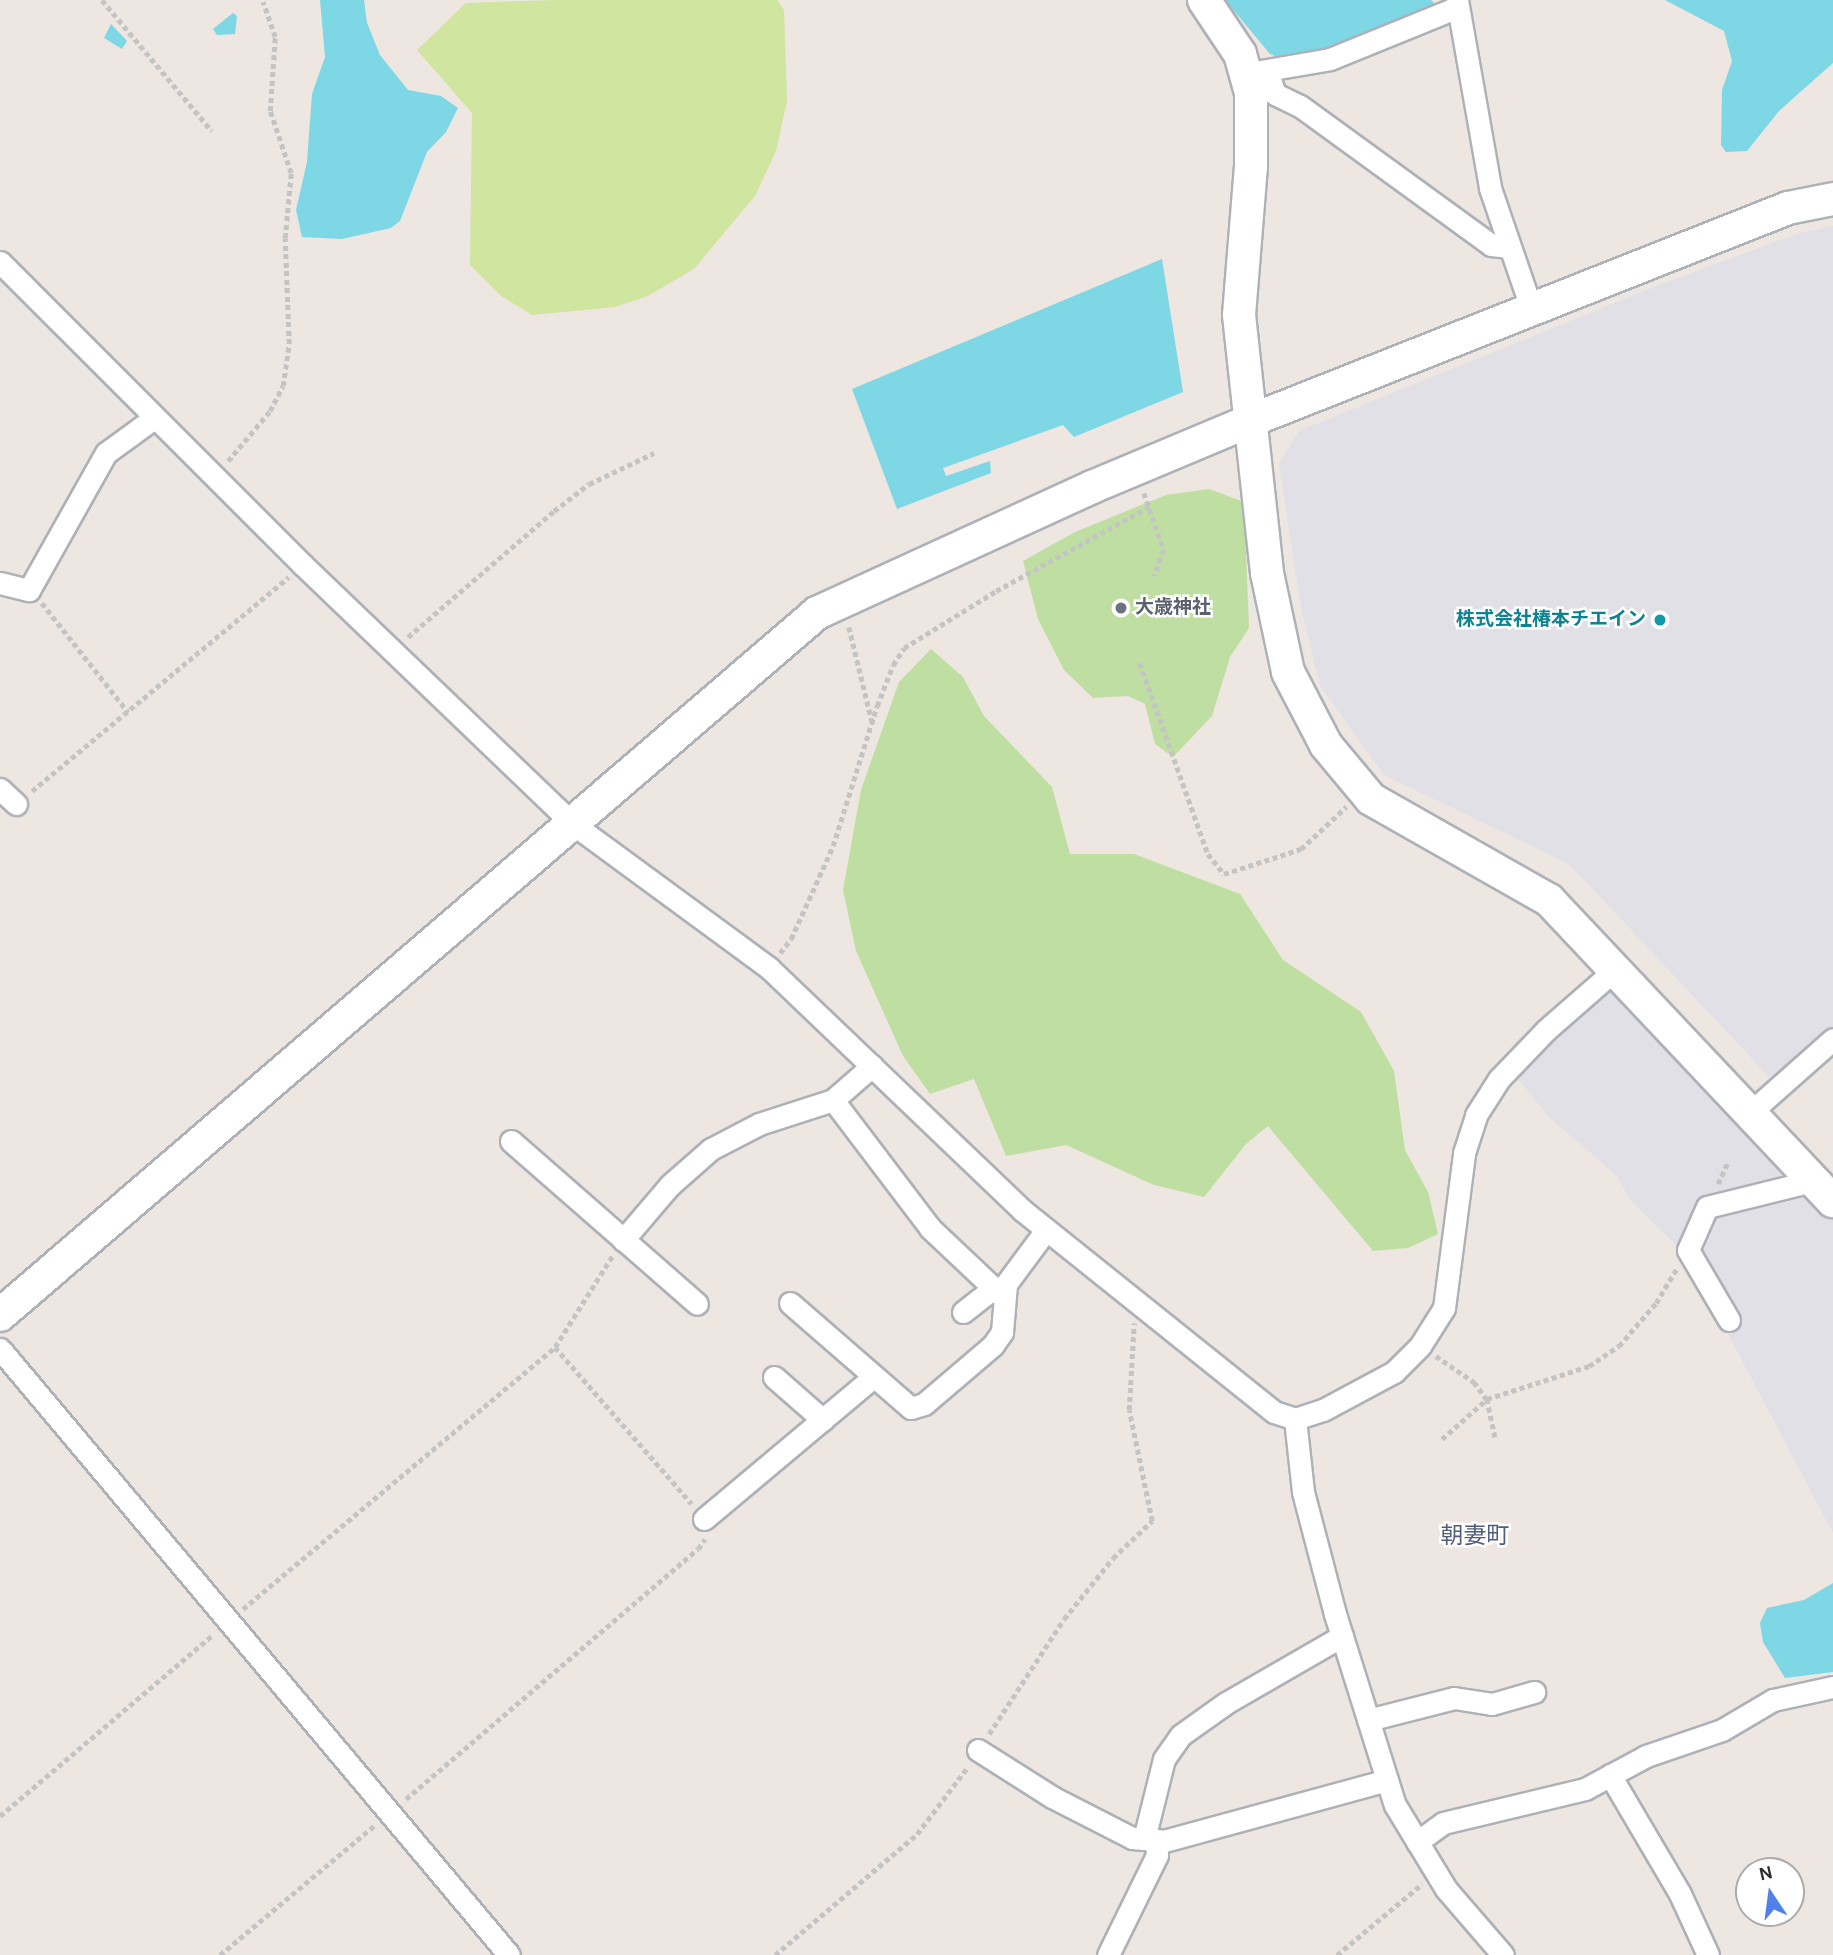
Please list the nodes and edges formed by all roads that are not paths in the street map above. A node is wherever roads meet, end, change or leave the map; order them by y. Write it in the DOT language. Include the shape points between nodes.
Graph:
graph roads {
  1 [pos="1204,0"];
  2 [pos="1457,4"];
  3 [pos="1256,72"];
  4 [pos="1833,200"];
  5 [pos="1507,247"];
  6 [pos="0,262"];
  7 [pos="1532,311"];
  8 [pos="154,418"];
  9 [pos="1252,420"];
  10 [pos="0,583"];
  11 [pos="0,789"];
  12 [pos="16,804"];
  13 [pos="573,824"];
  14 [pos="1617,968"];
  15 [pos="1833,1039"];
  16 [pos="872,1066"];
  17 [pos="834,1100"];
  18 [pos="1752,1111"];
  19 [pos="511,1141"];
  20 [pos="1810,1176"];
  21 [pos="1833,1201"];
  22 [pos="1046,1230"];
  23 [pos="623,1240"];
  24 [pos="997,1292"];
  25 [pos="790,1303"];
  26 [pos="697,1304"];
  27 [pos="963,1311"];
  28 [pos="0,1315"];
  29 [pos="1730,1320"];
  30 [pos="0,1349"];
  31 [pos="774,1377"];
  32 [pos="873,1377"];
  33 [pos="1295,1419"];
  34 [pos="823,1420"];
  35 [pos="704,1519"];
  36 [pos="1342,1636"];
  37 [pos="1833,1687"];
  38 [pos="1534,1692"];
  39 [pos="1368,1720"];
  40 [pos="978,1750"];
  41 [pos="1611,1775"];
  42 [pos="1387,1780"];
  43 [pos="1150,1840"];
  44 [pos="1417,1842"];
  45 [pos="509,1955"];
  46 [pos="1108,1955"];
  47 [pos="1503,1955"];
  48 [pos="1709,1955"];
  1 -- 3 [label="street"];
  2 -- 3 [label="street" via="1331,59"];
  2 -- 5 [label="street" via="1490,188"];
  3 -- 5 [label="street" via="1275,94 1300,106 1491,245"];
  3 -- 9 [label="street" via="1251,93 1251,166 1239,315"];
  4 -- 7 [label="street" via="1788,208"];
  5 -- 7 [label="street"];
  6 -- 8 [label="street"];
  7 -- 9 [label="street"];
  8 -- 10 [label="street" via="106,453 29,590"];
  8 -- 13 [label="street"];
  9 -- 13 [label="street" via="817,613"];
  9 -- 14 [label="street" via="1267,573 1288,673 1326,745 1371,799 1549,900"];
  11 -- 12 [label="street"];
  13 -- 16 [label="street" via="769,968"];
  13 -- 28 [label="street"];
  14 -- 18 [label="street"];
  14 -- 33 [label="street" via="1546,1030 1499,1079 1476,1115 1464,1153 1444,1308 1420,1346 1394,1372 1370,1387"];
  15 -- 18 [label="street"];
  16 -- 17 [label="street"];
  16 -- 22 [label="street"];
  17 -- 23 [label="street" via="759,1124 711,1149 670,1185"];
  17 -- 24 [label="street" via="930,1228"];
  18 -- 20 [label="street"];
  19 -- 23 [label="street"];
  20 -- 21 [label="street"];
  20 -- 29 [label="street" via="1804,1183 1707,1207 1688,1250"];
  22 -- 24 [label="street"];
  22 -- 33 [label="street" via="1274,1412"];
  23 -- 26 [label="street"];
  24 -- 27 [label="street"];
  24 -- 32 [label="street" via="1002,1332 924,1404 911,1408"];
  25 -- 32 [label="street"];
  30 -- 45 [label="street"];
  31 -- 34 [label="street"];
  32 -- 34 [label="street"];
  33 -- 36 [label="street" via="1303,1492"];
  34 -- 35 [label="street"];
  36 -- 39 [label="street"];
  36 -- 43 [label="street" via="1226,1703 1181,1735 1164,1759"];
  37 -- 41 [label="street" via="1773,1700 1722,1730 1647,1756"];
  38 -- 39 [label="street" via="1492,1704 1454,1698"];
  39 -- 42 [label="street"];
  40 -- 43 [label="street" via="1052,1797 1132,1838"];
  41 -- 44 [label="street" via="1584,1789 1443,1823"];
  41 -- 48 [label="street" via="1680,1894"];
  42 -- 43 [label="street" via="1260,1818"];
  42 -- 44 [label="street" via="1395,1805"];
  43 -- 46 [label="street" via="1157,1854"];
  44 -- 47 [label="street" via="1436,1873"];
}
